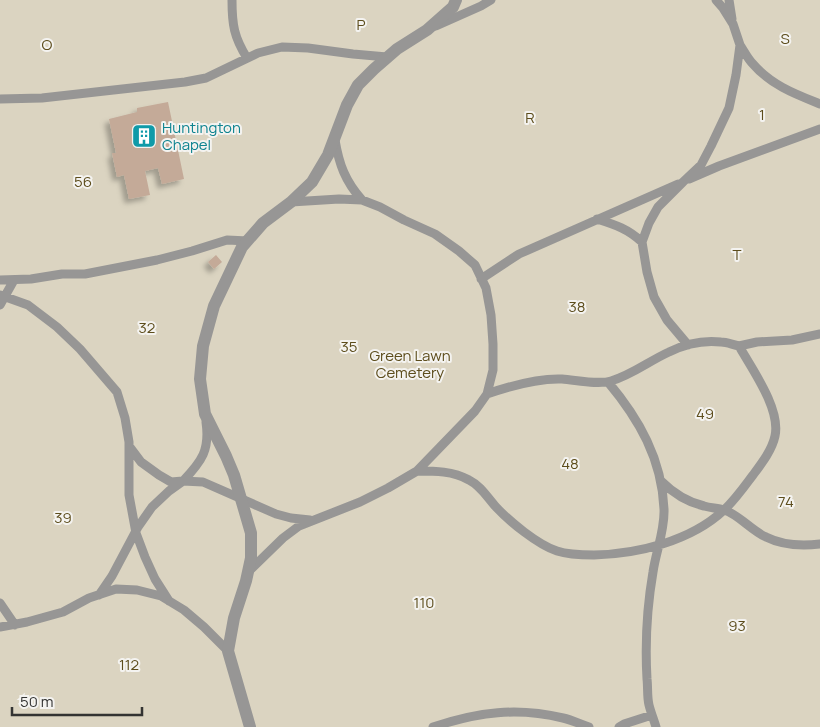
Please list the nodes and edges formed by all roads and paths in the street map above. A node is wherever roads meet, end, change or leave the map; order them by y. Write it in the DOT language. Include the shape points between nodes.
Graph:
graph roads {
  1 [pos="232,0"];
  2 [pos="456,0"];
  3 [pos="491,0"];
  4 [pos="716,0"];
  5 [pos="729,0"];
  6 [pos="733,24"];
  7 [pos="427,30"];
  8 [pos="740,45"];
  9 [pos="388,57"];
  10 [pos="247,58"];
  11 [pos="0,99"];
  12 [pos="820,104"];
  13 [pos="820,129"];
  14 [pos="334,139"];
  15 [pos="683,182"];
  16 [pos="362,200"];
  17 [pos="291,202"];
  18 [pos="597,219"];
  19 [pos="248,241"];
  20 [pos="642,242"];
  21 [pos="481,279"];
  22 [pos="0,280"];
  23 [pos="14,280"];
  24 [pos="2,299"];
  25 [pos="820,334"];
  26 [pos="688,344"];
  27 [pos="739,346"];
  28 [pos="608,382"];
  29 [pos="487,394"];
  30 [pos="205,414"];
  31 [pos="129,446"];
  32 [pos="418,471"];
  33 [pos="183,481"];
  34 [pos="661,481"];
  35 [pos="241,498"];
  36 [pos="725,510"];
  37 [pos="314,520"];
  38 [pos="136,532"];
  39 [pos="820,544"];
  40 [pos="658,546"];
  41 [pos="248,572"];
  42 [pos="99,594"];
  43 [pos="169,602"];
  44 [pos="0,603"];
  45 [pos="14,624"];
  46 [pos="0,627"];
  47 [pos="228,651"];
  48 [pos="652,715"];
  49 [pos="250,727"];
  50 [pos="434,727"];
  51 [pos="589,727"];
  52 [pos="619,727"];
  53 [pos="656,727"];
  1 -- 10 [label="lane" via="234,28"];
  2 -- 7 [label="street" via="453,7"];
  3 -- 7 [label="lane"];
  4 -- 6 [label="lane"];
  5 -- 6 [label="lane"];
  6 -- 8 [label="lane"];
  7 -- 9 [label="street"];
  8 -- 12 [label="lane" via="753,64 771,81"];
  8 -- 15 [label="lane" via="729,108 701,164"];
  9 -- 10 [label="lane" via="282,48"];
  9 -- 14 [label="street" via="358,85"];
  10 -- 11 [label="lane" via="206,78 185,82 42,98"];
  13 -- 15 [label="lane"];
  14 -- 16 [label="lane" via="346,178"];
  14 -- 17 [label="street" via="312,182"];
  15 -- 18 [label="lane"];
  15 -- 20 [label="lane" via="658,207"];
  16 -- 17 [label="lane"];
  16 -- 21 [label="lane" via="435,234 475,265"];
  17 -- 19 [label="street" via="264,223"];
  18 -- 20 [label="lane" via="623,227"];
  18 -- 21 [label="lane" via="519,254"];
  19 -- 23 [label="lane" via="227,240 158,260 94,272"];
  19 -- 30 [label="street" via="242,247 214,306 203,346 200,378"];
  20 -- 26 [label="lane" via="654,297 667,320"];
  21 -- 29 [label="lane" via="491,315 493,344 493,370"];
  22 -- 23 [label="lane"];
  23 -- 24 [label="lane"];
  24 -- 31 [label="lane" via="28,306 57,326 97,368 117,392"];
  25 -- 27 [label="lane"];
  26 -- 27 [label="lane" via="722,342"];
  26 -- 28 [label="lane"];
  27 -- 36 [label="lane" via="776,416 776,435 759,468"];
  28 -- 29 [label="lane" via="539,381"];
  28 -- 34 [label="lane" via="641,430 655,458"];
  29 -- 32 [label="lane" via="475,412"];
  30 -- 33 [label="lane" via="207,445 201,459"];
  30 -- 35 [label="street" via="226,456"];
  31 -- 33 [label="lane" via="141,462 159,475 171,482"];
  31 -- 38 [label="lane" via="129,495"];
  32 -- 37 [label="lane" via="360,502"];
  32 -- 40 [label="lane" via="437,471 469,480 496,508 536,541 556,551 578,555 630,553"];
  33 -- 35 [label="lane" via="203,482"];
  33 -- 38 [label="lane" via="152,507"];
  34 -- 36 [label="lane" via="687,500"];
  34 -- 40 [label="lane" via="664,510"];
  35 -- 37 [label="lane" via="283,516"];
  35 -- 41 [label="street" via="251,533"];
  36 -- 39 [label="lane" via="766,537 808,546"];
  36 -- 40 [label="lane" via="686,535"];
  37 -- 41 [label="lane" via="283,538"];
  38 -- 42 [label="lane"];
  38 -- 43 [label="lane" via="155,579"];
  40 -- 48 [label="lane" via="651,585 646,663"];
  41 -- 47 [label="street"];
  42 -- 43 [label="lane" via="116,589 137,590 161,596"];
  42 -- 45 [label="lane" via="63,612"];
  43 -- 47 [label="lane" via="184,610"];
  44 -- 45 [label="lane"];
  45 -- 46 [label="lane"];
  47 -- 49 [label="street"];
  48 -- 52 [label="lane"];
  48 -- 53 [label="lane"];
  50 -- 51 [label="lane" via="497,712 530,712 565,718"];
}
